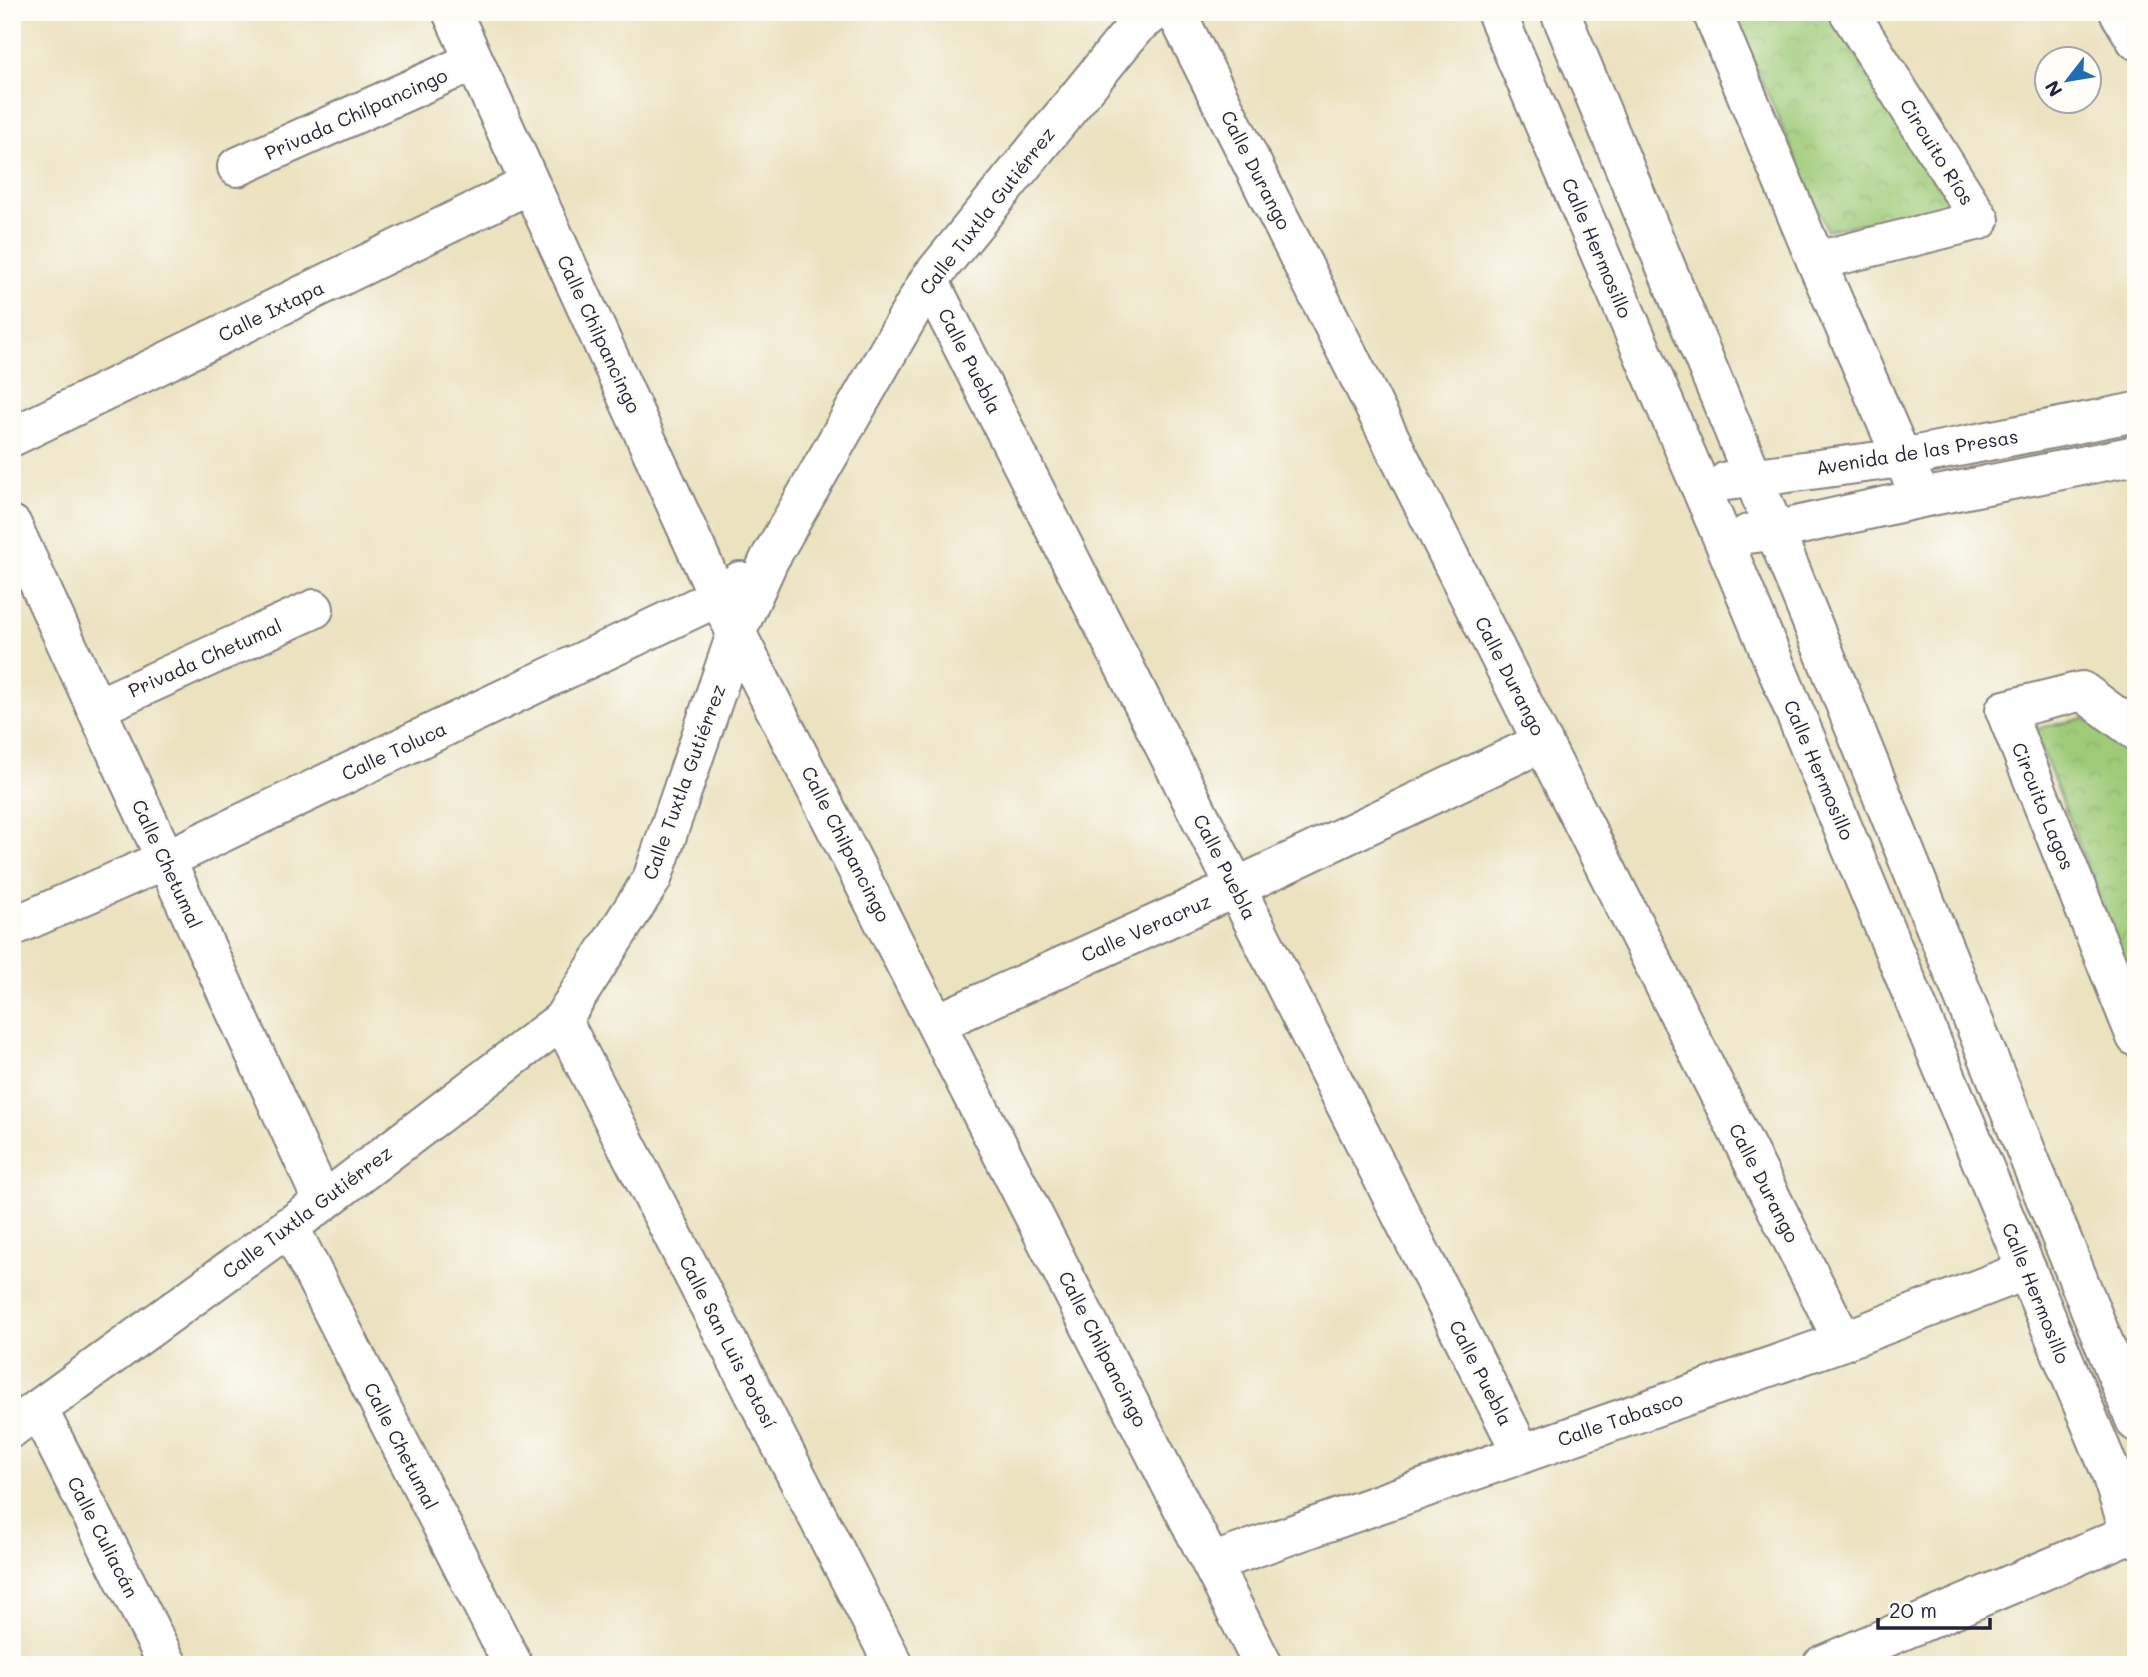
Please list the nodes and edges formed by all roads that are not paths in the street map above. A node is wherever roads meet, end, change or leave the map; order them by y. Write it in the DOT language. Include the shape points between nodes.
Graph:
graph roads {
  1 [pos="452,12"];
  2 [pos="1177,12"];
  3 [pos="1496,12"];
  4 [pos="1560,12"];
  5 [pos="1712,12"];
  6 [pos="1849,12"];
  7 [pos="2119,12"];
  8 [pos="1140,17"];
  9 [pos="2136,40"];
  10 [pos="474,61"];
  11 [pos="237,167"];
  12 [pos="530,184"];
  13 [pos="1816,261"];
  14 [pos="929,280"];
  15 [pos="2136,412"];
  16 [pos="12,437"];
  17 [pos="2136,455"];
  18 [pos="1902,458"];
  19 [pos="1753,477"];
  20 [pos="1698,485"];
  21 [pos="1922,498"];
  22 [pos="12,525"];
  23 [pos="1773,531"];
  24 [pos="1722,537"];
  25 [pos="769,560"];
  26 [pos="718,597"];
  27 [pos="314,609"];
  28 [pos="737,631"];
  29 [pos="96,708"];
  30 [pos="2136,731"];
  31 [pos="1543,742"];
  32 [pos="165,859"];
  33 [pos="1235,888"];
  34 [pos="12,927"];
  35 [pos="562,1020"];
  36 [pos="937,1023"];
  37 [pos="2136,1037"];
  38 [pos="323,1202"];
  39 [pos="289,1226"];
  40 [pos="2027,1270"];
  41 [pos="1843,1340"];
  42 [pos="25,1419"];
  43 [pos="2136,1422"];
  44 [pos="1521,1454"];
  45 [pos="2134,1534"];
  46 [pos="1211,1563"];
  47 [pos="168,1665"];
  48 [pos="513,1665"];
  49 [pos="894,1665"];
  50 [pos="1262,1665"];
  51 [pos="1822,1665"];
  1 -- 10 [label="street, Calle Chilpancingo"];
  2 -- 31 [label="street, Calle Durango"];
  3 -- 20 [label="street, Calle Hermosillo"];
  4 -- 19 [label="street"];
  5 -- 13 [label="street"];
  6 -- 13 [label="street, Circuito Ríos" via="1980,220"];
  7 -- 9 [label="street"];
  8 -- 14 [label="street, Calle Tuxtla Gutiérrez"];
  10 -- 11 [label="street, Privada Chilpancingo"];
  10 -- 12 [label="street, Calle Chilpancingo"];
  12 -- 16 [label="street, Calle Ixtapa"];
  12 -- 26 [label="street, Calle Chilpancingo"];
  13 -- 18 [label="street"];
  14 -- 25 [label="street, Calle Tuxtla Gutiérrez"];
  14 -- 33 [label="street, Calle Puebla"];
  15 -- 18 [label="street, Avenida de las Presas"];
  17 -- 21 [label="street"];
  18 -- 19 [label="street, Avenida de las Presas"];
  18 -- 21 [label="street"];
  19 -- 20 [label="street, Avenida de las Presas"];
  19 -- 23 [label="street"];
  20 -- 24 [label="street, Calle Hermosillo"];
  21 -- 23 [label="street"];
  22 -- 29 [label="street, Calle Chetumal"];
  23 -- 24 [label="street"];
  23 -- 43 [label="street"];
  24 -- 40 [label="street, Calle Hermosillo"];
  25 -- 26 [label="street, Calle Toluca"];
  25 -- 28 [label="street, Calle Tuxtla Gutiérrez"];
  26 -- 28 [label="street, Calle Chilpancingo"];
  26 -- 32 [label="street, Calle Toluca"];
  27 -- 29 [label="street, Privada Chetumal"];
  28 -- 35 [label="street, Calle Tuxtla Gutiérrez" via="652,879"];
  28 -- 36 [label="street, Calle Chilpancingo"];
  29 -- 32 [label="street, Calle Chetumal"];
  30 -- 37 [label="street, Circuito Lagos" via="2082,691 2005,710"];
  31 -- 33 [label="street, Calle Veracruz"];
  31 -- 41 [label="street, Calle Durango"];
  32 -- 34 [label="street, Calle Toluca"];
  32 -- 38 [label="street, Calle Chetumal"];
  33 -- 36 [label="street, Calle Veracruz"];
  33 -- 44 [label="street, Calle Puebla"];
  35 -- 38 [label="street, Calle Tuxtla Gutiérrez"];
  35 -- 49 [label="street, Calle San Luis Potosí"];
  36 -- 46 [label="street, Calle Chilpancingo"];
  38 -- 39 [label="street, Calle Tuxtla Gutiérrez"];
  39 -- 42 [label="street, Calle Tuxtla Gutiérrez"];
  39 -- 48 [label="street, Calle Chetumal"];
  40 -- 41 [label="street, Calle Tabasco"];
  40 -- 45 [label="street, Calle Hermosillo"];
  41 -- 44 [label="street, Calle Tabasco"];
  42 -- 47 [label="street, Calle Culiacán"];
  44 -- 46 [label="street, Calle Tabasco"];
  45 -- 51 [label="street"];
  46 -- 50 [label="street, Calle Chilpancingo"];
}
